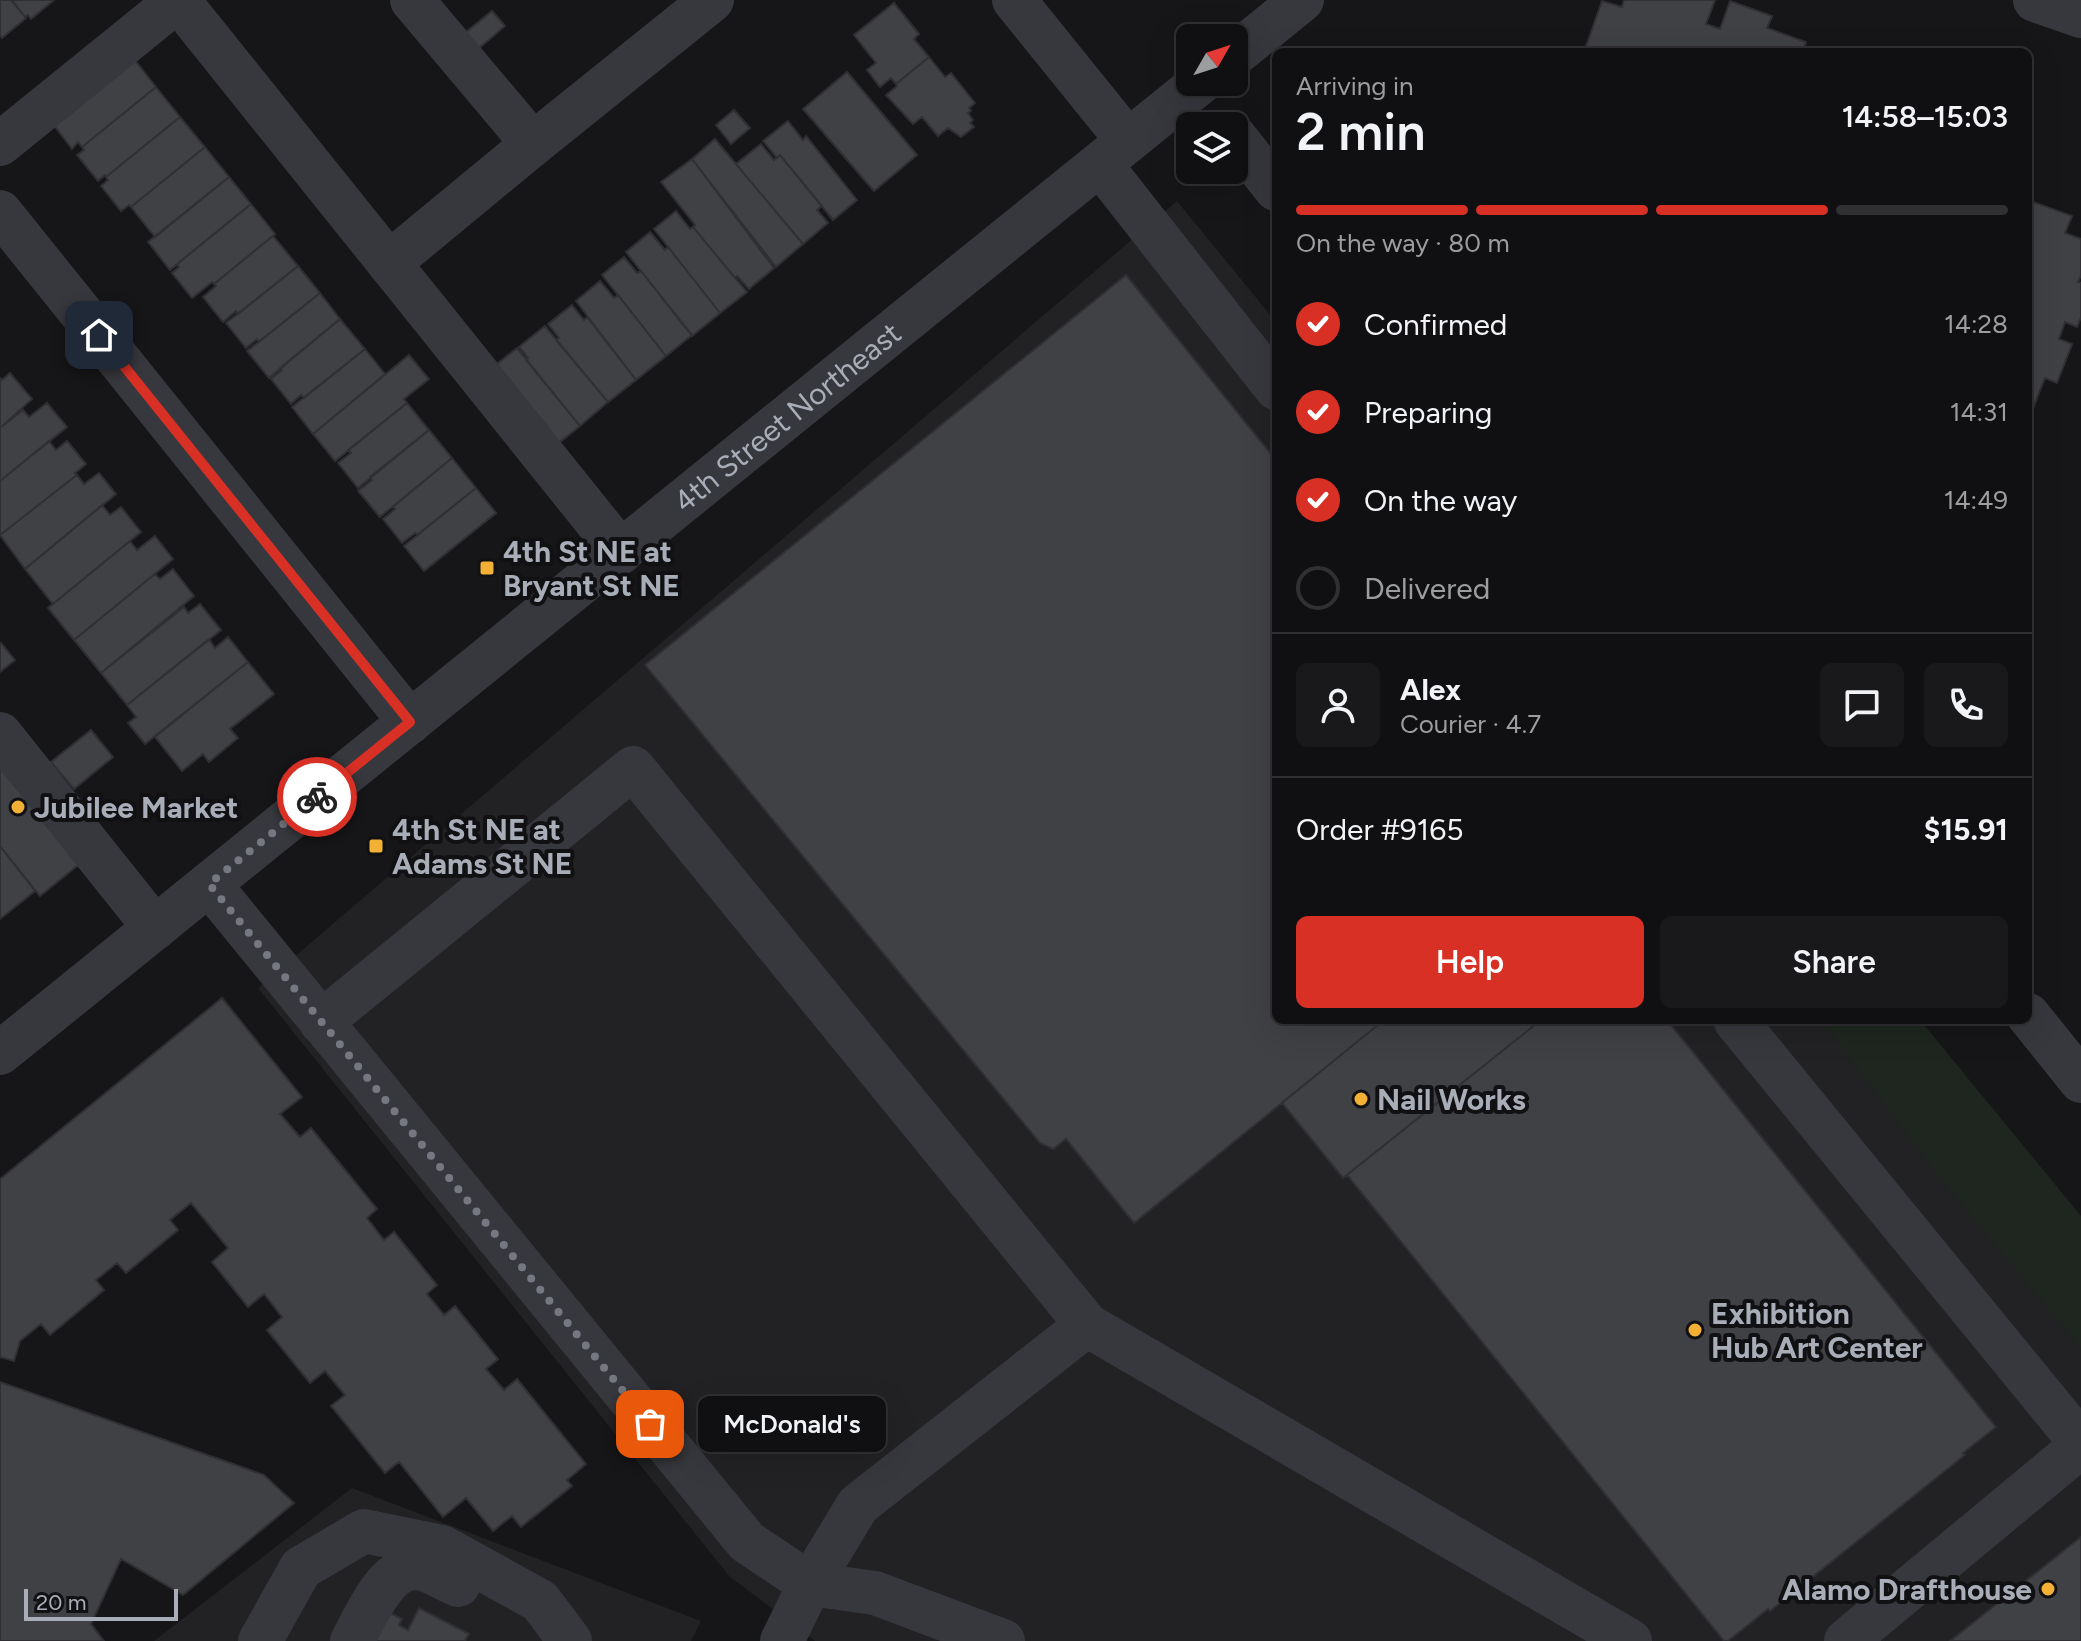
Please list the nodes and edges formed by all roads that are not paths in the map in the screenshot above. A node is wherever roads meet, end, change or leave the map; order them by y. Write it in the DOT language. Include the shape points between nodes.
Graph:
graph roads {
  1 [pos="178,0"];
  2 [pos="412,0"];
  3 [pos="712,0"];
  4 [pos="1014,0"];
  5 [pos="1302,0"];
  6 [pos="2035,0"];
  7 [pos="2081,16"];
  8 [pos="1248,44"];
  9 [pos="1183,96"];
  10 [pos="0,144"];
  11 [pos="533,144"];
  12 [pos="1114,152"];
  13 [pos="1248,154"];
  14 [pos="1272,184"];
  15 [pos="0,212"];
  16 [pos="389,263"];
  17 [pos="1272,382"];
  18 [pos="621,552"];
  19 [pos="410,722"];
  20 [pos="0,734"];
  21 [pos="209,884"];
  22 [pos="155,928"];
  23 [pos="2032,1020"];
  24 [pos="321,1022"];
  25 [pos="1738,1024"];
  26 [pos="0,1053"];
  27 [pos="2081,1081"];
  28 [pos="1087,1325"];
  29 [pos="2081,1444"];
  30 [pos="810,1584"];
  31 [pos="260,1641"];
  32 [pos="352,1641"];
  33 [pos="536,1641"];
  34 [pos="570,1641"];
  35 [pos="782,1641"];
  36 [pos="1003,1641"];
  37 [pos="1630,1641"];
  38 [pos="1846,1641"];
  1 -- 10 [label="street"];
  1 -- 16 [label="street"];
  2 -- 11 [label="street"];
  3 -- 11 [label="street"];
  4 -- 12 [label="street"];
  5 -- 8 [label="street"];
  6 -- 7 [label="street"];
  9 -- 12 [label="street, 4th Street Northeast"];
  11 -- 16 [label="street"];
  12 -- 17 [label="street"];
  12 -- 18 [label="street, 4th Street Northeast"];
  13 -- 14 [label="street"];
  15 -- 19 [label="street"];
  16 -- 18 [label="street"];
  18 -- 19 [label="street, 4th Street Northeast"];
  19 -- 21 [label="street, 4th Street Northeast"];
  20 -- 22 [label="street"];
  21 -- 22 [label="street, 4th Street Northeast"];
  21 -- 24 [label="street"];
  22 -- 26 [label="street, 4th Street Northeast"];
  23 -- 27 [label="street"];
  24 -- 28 [label="street" via="633,768"];
  24 -- 30 [label="street" via="747,1542"];
  25 -- 29 [label="street"];
  28 -- 30 [label="street" via="858,1505"];
  28 -- 37 [label="street"];
  29 -- 38 [label="street"];
  30 -- 35 [label="street"];
  30 -- 36 [label="street" via="875,1593"];
  31 -- 34 [label="street" via="301,1568 364,1531 442,1547 540,1601"];
  32 -- 33 [label="street" via="382,1587 406,1569 420,1568 497,1603"];
}
